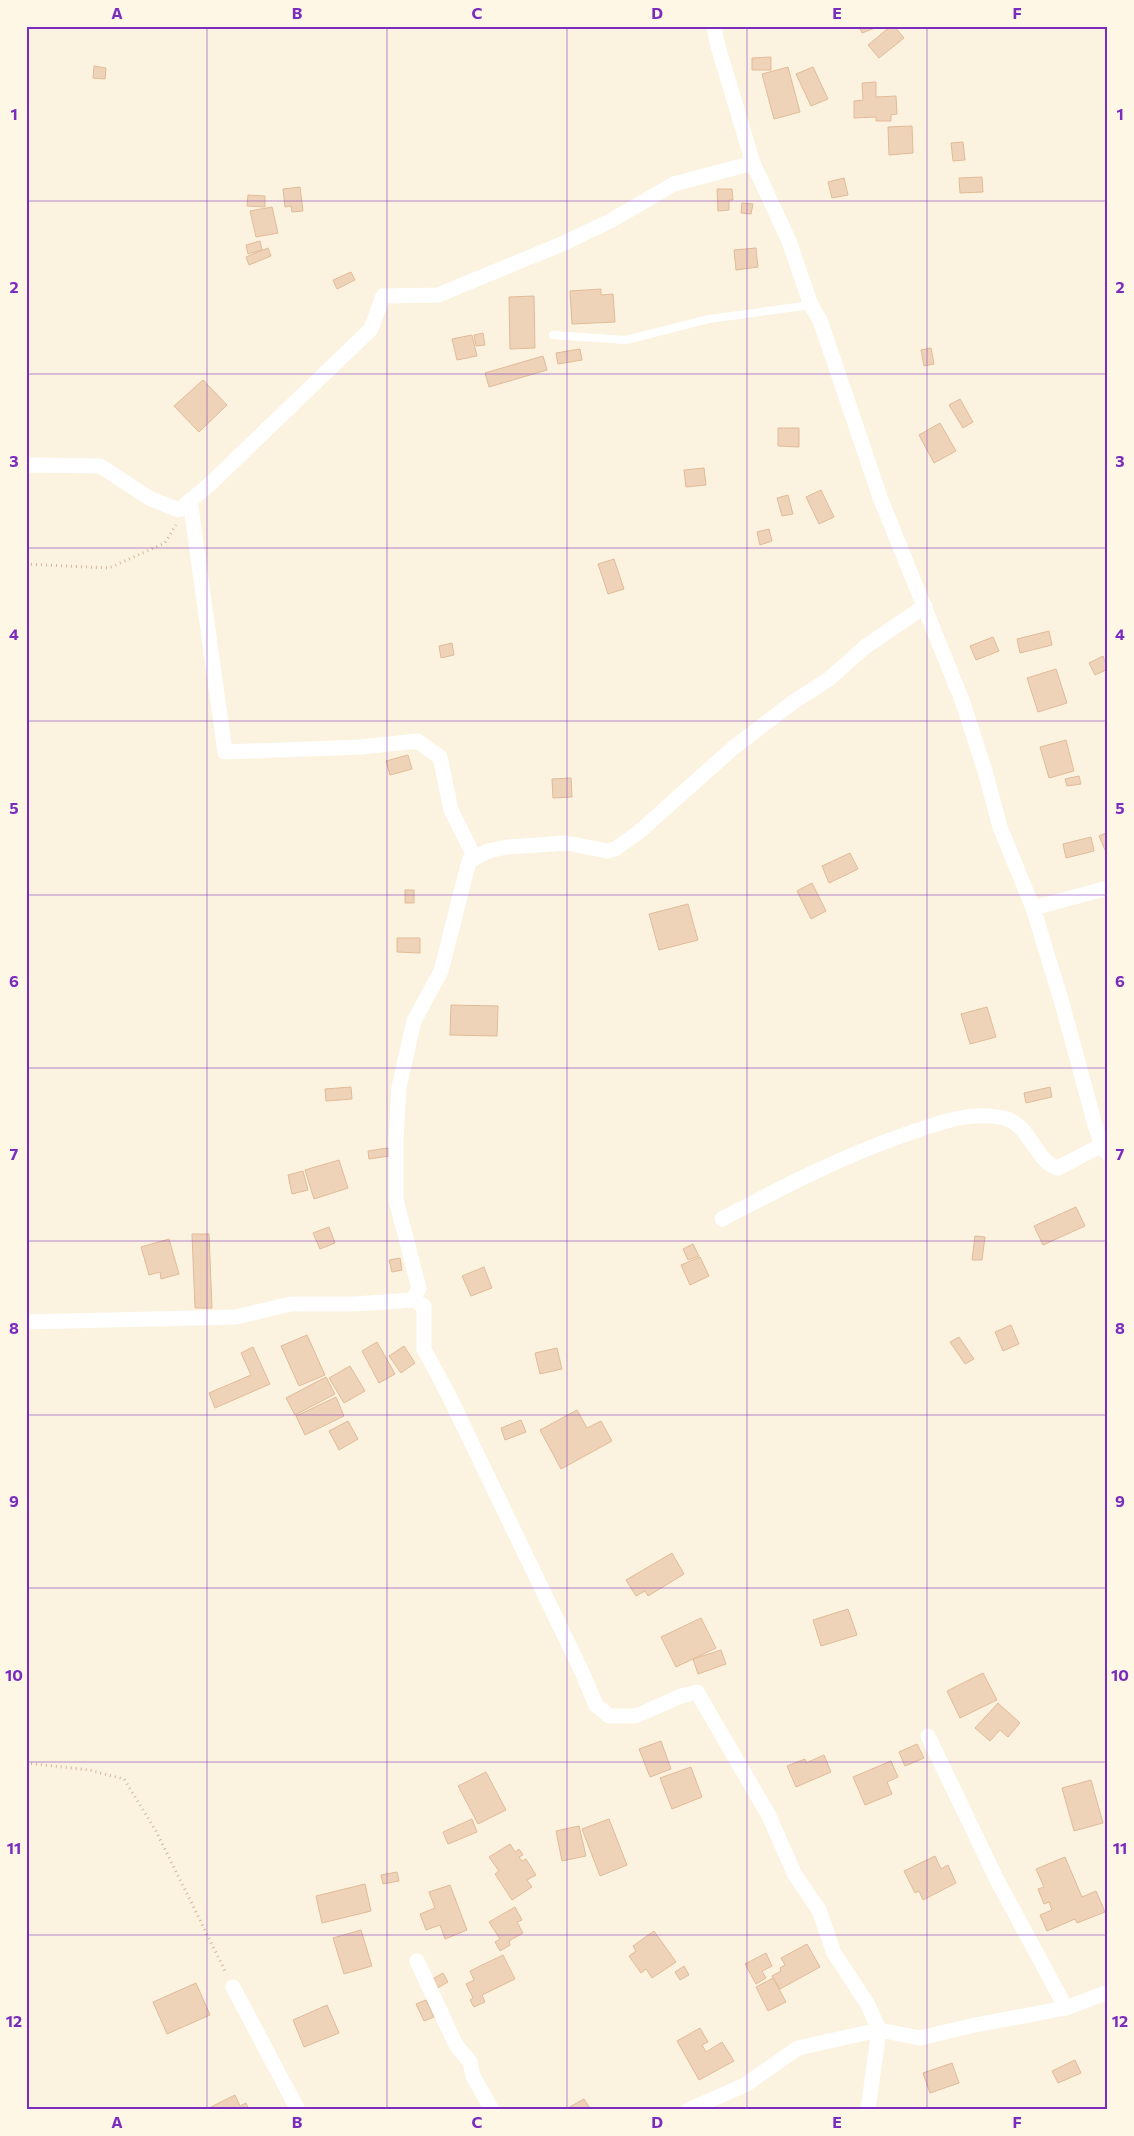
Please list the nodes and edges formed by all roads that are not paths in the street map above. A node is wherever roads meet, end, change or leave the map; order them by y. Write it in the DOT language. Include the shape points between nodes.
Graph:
graph roads {
  1 [pos="714,26"];
  2 [pos="753,163"];
  3 [pos="811,305"];
  4 [pos="552,335"];
  5 [pos="26,465"];
  6 [pos="190,500"];
  7 [pos="925,606"];
  8 [pos="475,858"];
  9 [pos="1108,888"];
  10 [pos="1033,908"];
  11 [pos="1105,1150"];
  12 [pos="722,1219"];
  13 [pos="413,1300"];
  14 [pos="26,1322"];
  15 [pos="928,1736"];
  16 [pos="417,1961"];
  17 [pos="233,1987"];
  18 [pos="1108,1992"];
  19 [pos="1066,2008"];
  20 [pos="879,2030"];
  21 [pos="298,2110"];
  22 [pos="492,2110"];
  23 [pos="688,2110"];
  24 [pos="868,2110"];
  1 -- 2 [label="street" via="716,43"];
  2 -- 3 [label="street" via="789,241"];
  2 -- 6 [label="street" via="674,184 562,244 438,295 383,296 371,328"];
  3 -- 4 [label="lane" via="709,319 626,340"];
  3 -- 7 [label="street" via="820,320 881,500"];
  5 -- 6 [label="street" via="100,466 151,499 179,510"];
  6 -- 8 [label="street" via="225,752 361,747 417,741 440,757 450,810"];
  7 -- 8 [label="street" via="865,647 829,679 733,748 639,832 615,849 607,851 566,843 507,847"];
  7 -- 10 [label="street" via="962,700 1000,827"];
  8 -- 13 [label="street" via="469,861 441,971 414,1021 399,1087 396,1200 419,1288"];
  9 -- 10 [label="street"];
  10 -- 11 [label="street"];
  11 -- 12 [label="street" via="1055,1168 1024,1130 1012,1121 959,1117 870,1147"];
  13 -- 14 [label="street" via="291,1304 236,1316"];
  13 -- 20 [label="street" via="424,1306 424,1349 596,1705 609,1716 636,1716 697,1692 768,1814 795,1875 819,1910 834,1952 868,2005"];
  15 -- 19 [label="street" via="996,1878"];
  16 -- 22 [label="street" via="456,2045 470,2062 473,2076"];
  17 -- 21 [label="street"];
  18 -- 19 [label="street"];
  19 -- 20 [label="street" via="920,2038"];
  20 -- 23 [label="street" via="798,2048 746,2085"];
  20 -- 24 [label="street"];
}
